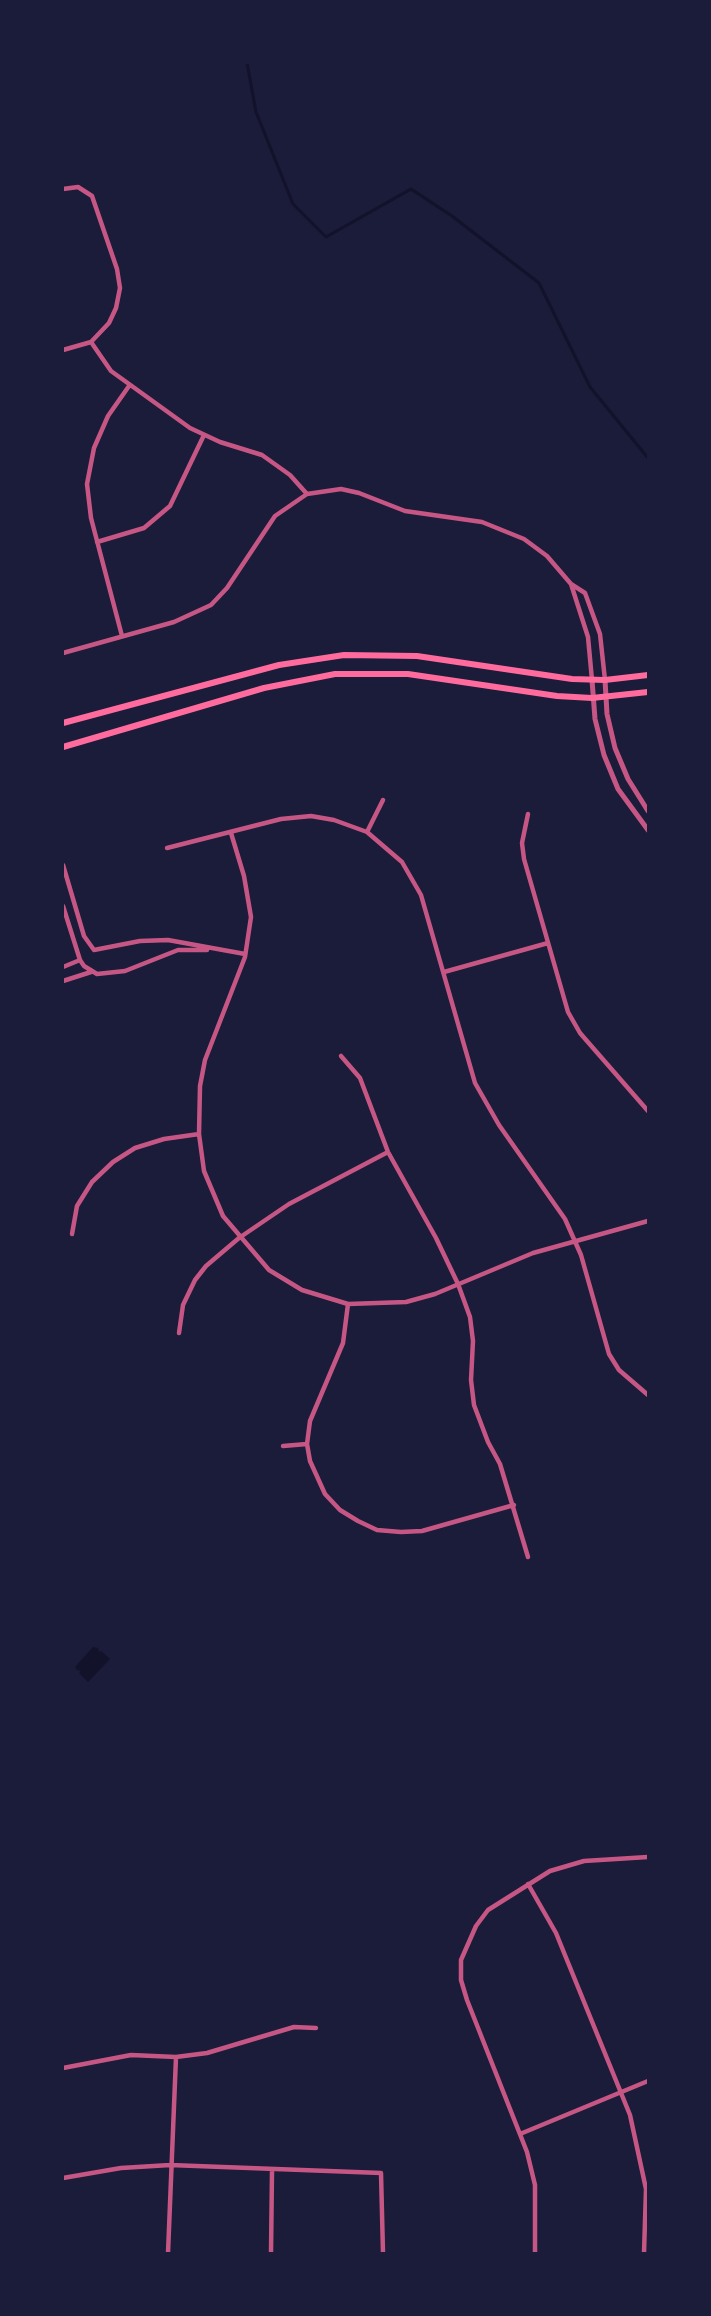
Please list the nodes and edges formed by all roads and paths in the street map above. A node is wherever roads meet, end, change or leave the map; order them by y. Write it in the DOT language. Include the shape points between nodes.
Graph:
graph roads {
  1 [pos="63,189"];
  2 [pos="91,342"];
  3 [pos="63,350"];
  4 [pos="129,386"];
  5 [pos="204,435"];
  6 [pos="307,494"];
  7 [pos="98,542"];
  8 [pos="571,584"];
  9 [pos="122,636"];
  10 [pos="63,652"];
  11 [pos="648,675"];
  12 [pos="592,680"];
  13 [pos="605,680"];
  14 [pos="648,692"];
  15 [pos="592,698"];
  16 [pos="606,698"];
  17 [pos="63,723"];
  18 [pos="63,747"];
  19 [pos="383,800"];
  20 [pos="648,811"];
  21 [pos="528,814"];
  22 [pos="648,831"];
  23 [pos="367,832"];
  24 [pos="231,833"];
  25 [pos="167,848"];
  26 [pos="63,865"];
  27 [pos="63,906"];
  28 [pos="548,943"];
  29 [pos="215,950"];
  30 [pos="245,954"];
  31 [pos="80,960"];
  32 [pos="63,967"];
  33 [pos="91,972"];
  34 [pos="444,972"];
  35 [pos="63,981"];
  36 [pos="341,1056"];
  37 [pos="648,1111"];
  38 [pos="199,1134"];
  39 [pos="388,1152"];
  40 [pos="648,1221"];
  41 [pos="72,1234"];
  42 [pos="239,1238"];
  43 [pos="575,1240"];
  44 [pos="458,1284"];
  45 [pos="348,1304"];
  46 [pos="179,1333"];
  47 [pos="648,1395"];
  48 [pos="307,1444"];
  49 [pos="283,1446"];
  50 [pos="513,1505"];
  51 [pos="528,1557"];
  52 [pos="648,1857"];
  53 [pos="528,1884"];
  54 [pos="316,2028"];
  55 [pos="176,2057"];
  56 [pos="63,2068"];
  57 [pos="648,2081"];
  58 [pos="621,2092"];
  59 [pos="520,2134"];
  60 [pos="170,2165"];
  61 [pos="272,2170"];
  62 [pos="63,2178"];
  63 [pos="647,2189"];
  64 [pos="168,2253"];
  65 [pos="271,2253"];
  66 [pos="383,2253"];
  67 [pos="536,2253"];
  68 [pos="644,2253"];
  1 -- 2 [label="street" via="78,187 92,196 117,269 120,288 116,308 109,323"];
  2 -- 3 [label="street"];
  2 -- 4 [label="street" via="111,371"];
  4 -- 5 [label="street"];
  4 -- 7 [label="street" via="108,416 94,448 87,484"];
  5 -- 6 [label="street" via="262,455 290,475"];
  5 -- 7 [label="street" via="170,506 144,528"];
  6 -- 8 [label="street" via="341,489 405,510 482,522 524,539 547,556"];
  6 -- 9 [label="street" via="275,516 211,605 174,622"];
  7 -- 9 [label="street"];
  8 -- 12 [label="street" via="588,637"];
  8 -- 13 [label="street" via="585,593 594,611"];
  9 -- 10 [label="street"];
  11 -- 13 [label="main road"];
  12 -- 13 [label="main road"];
  12 -- 15 [label="street"];
  12 -- 17 [label="main road" via="417,656 344,655 279,665"];
  13 -- 16 [label="street"];
  14 -- 16 [label="main road"];
  15 -- 16 [label="main road"];
  15 -- 18 [label="main road" via="408,674 335,674 264,688"];
  15 -- 22 [label="street" via="611,774"];
  16 -- 20 [label="street" via="617,755"];
  19 -- 23 [label="street"];
  21 -- 28 [label="street" via="522,843 524,859"];
  23 -- 24 [label="street" via="311,816 281,819"];
  23 -- 34 [label="street" via="389,849 413,877"];
  24 -- 25 [label="street"];
  24 -- 30 [label="street" via="251,917"];
  26 -- 29 [label="street" via="84,936 94,950 154,940"];
  27 -- 31 [label="street"];
  28 -- 34 [label="street"];
  28 -- 37 [label="street" via="568,1012 580,1032"];
  29 -- 30 [label="street"];
  29 -- 33 [label="street" via="178,950 118,972"];
  30 -- 38 [label="street" via="204,1060"];
  31 -- 32 [label="street"];
  31 -- 33 [label="street"];
  33 -- 35 [label="street"];
  34 -- 43 [label="street" via="481,1095 565,1219"];
  36 -- 39 [label="street" via="360,1078"];
  38 -- 41 [label="street" via="145,1145 113,1162 92,1182 77,1206"];
  38 -- 42 [label="street" via="212,1194"];
  39 -- 42 [label="street" via="289,1204"];
  39 -- 44 [label="street"];
  40 -- 43 [label="street"];
  42 -- 45 [label="street" via="269,1270 303,1290"];
  42 -- 46 [label="street" via="195,1280 183,1305"];
  43 -- 44 [label="street"];
  43 -- 47 [label="street" via="609,1354 619,1370"];
  44 -- 45 [label="street" via="406,1302"];
  44 -- 50 [label="street" via="470,1317 474,1405"];
  45 -- 48 [label="street" via="343,1342 310,1421"];
  48 -- 49 [label="street"];
  48 -- 50 [label="street" via="325,1494 340,1510 377,1530 422,1531"];
  50 -- 51 [label="street"];
  52 -- 53 [label="street" via="572,1862"];
  53 -- 58 [label="street" via="556,1933"];
  53 -- 59 [label="street" via="488,1910 461,1960 467,2000"];
  54 -- 55 [label="street" via="294,2026 207,2053"];
  55 -- 56 [label="street" via="131,2055"];
  55 -- 60 [label="street"];
  57 -- 58 [label="street"];
  58 -- 59 [label="street"];
  58 -- 63 [label="street" via="637,2139"];
  59 -- 67 [label="street" via="535,2185"];
  60 -- 61 [label="street"];
  60 -- 62 [label="street"];
  60 -- 64 [label="street"];
  61 -- 65 [label="street"];
  61 -- 66 [label="street" via="381,2173"];
  63 -- 68 [label="street"];
}
